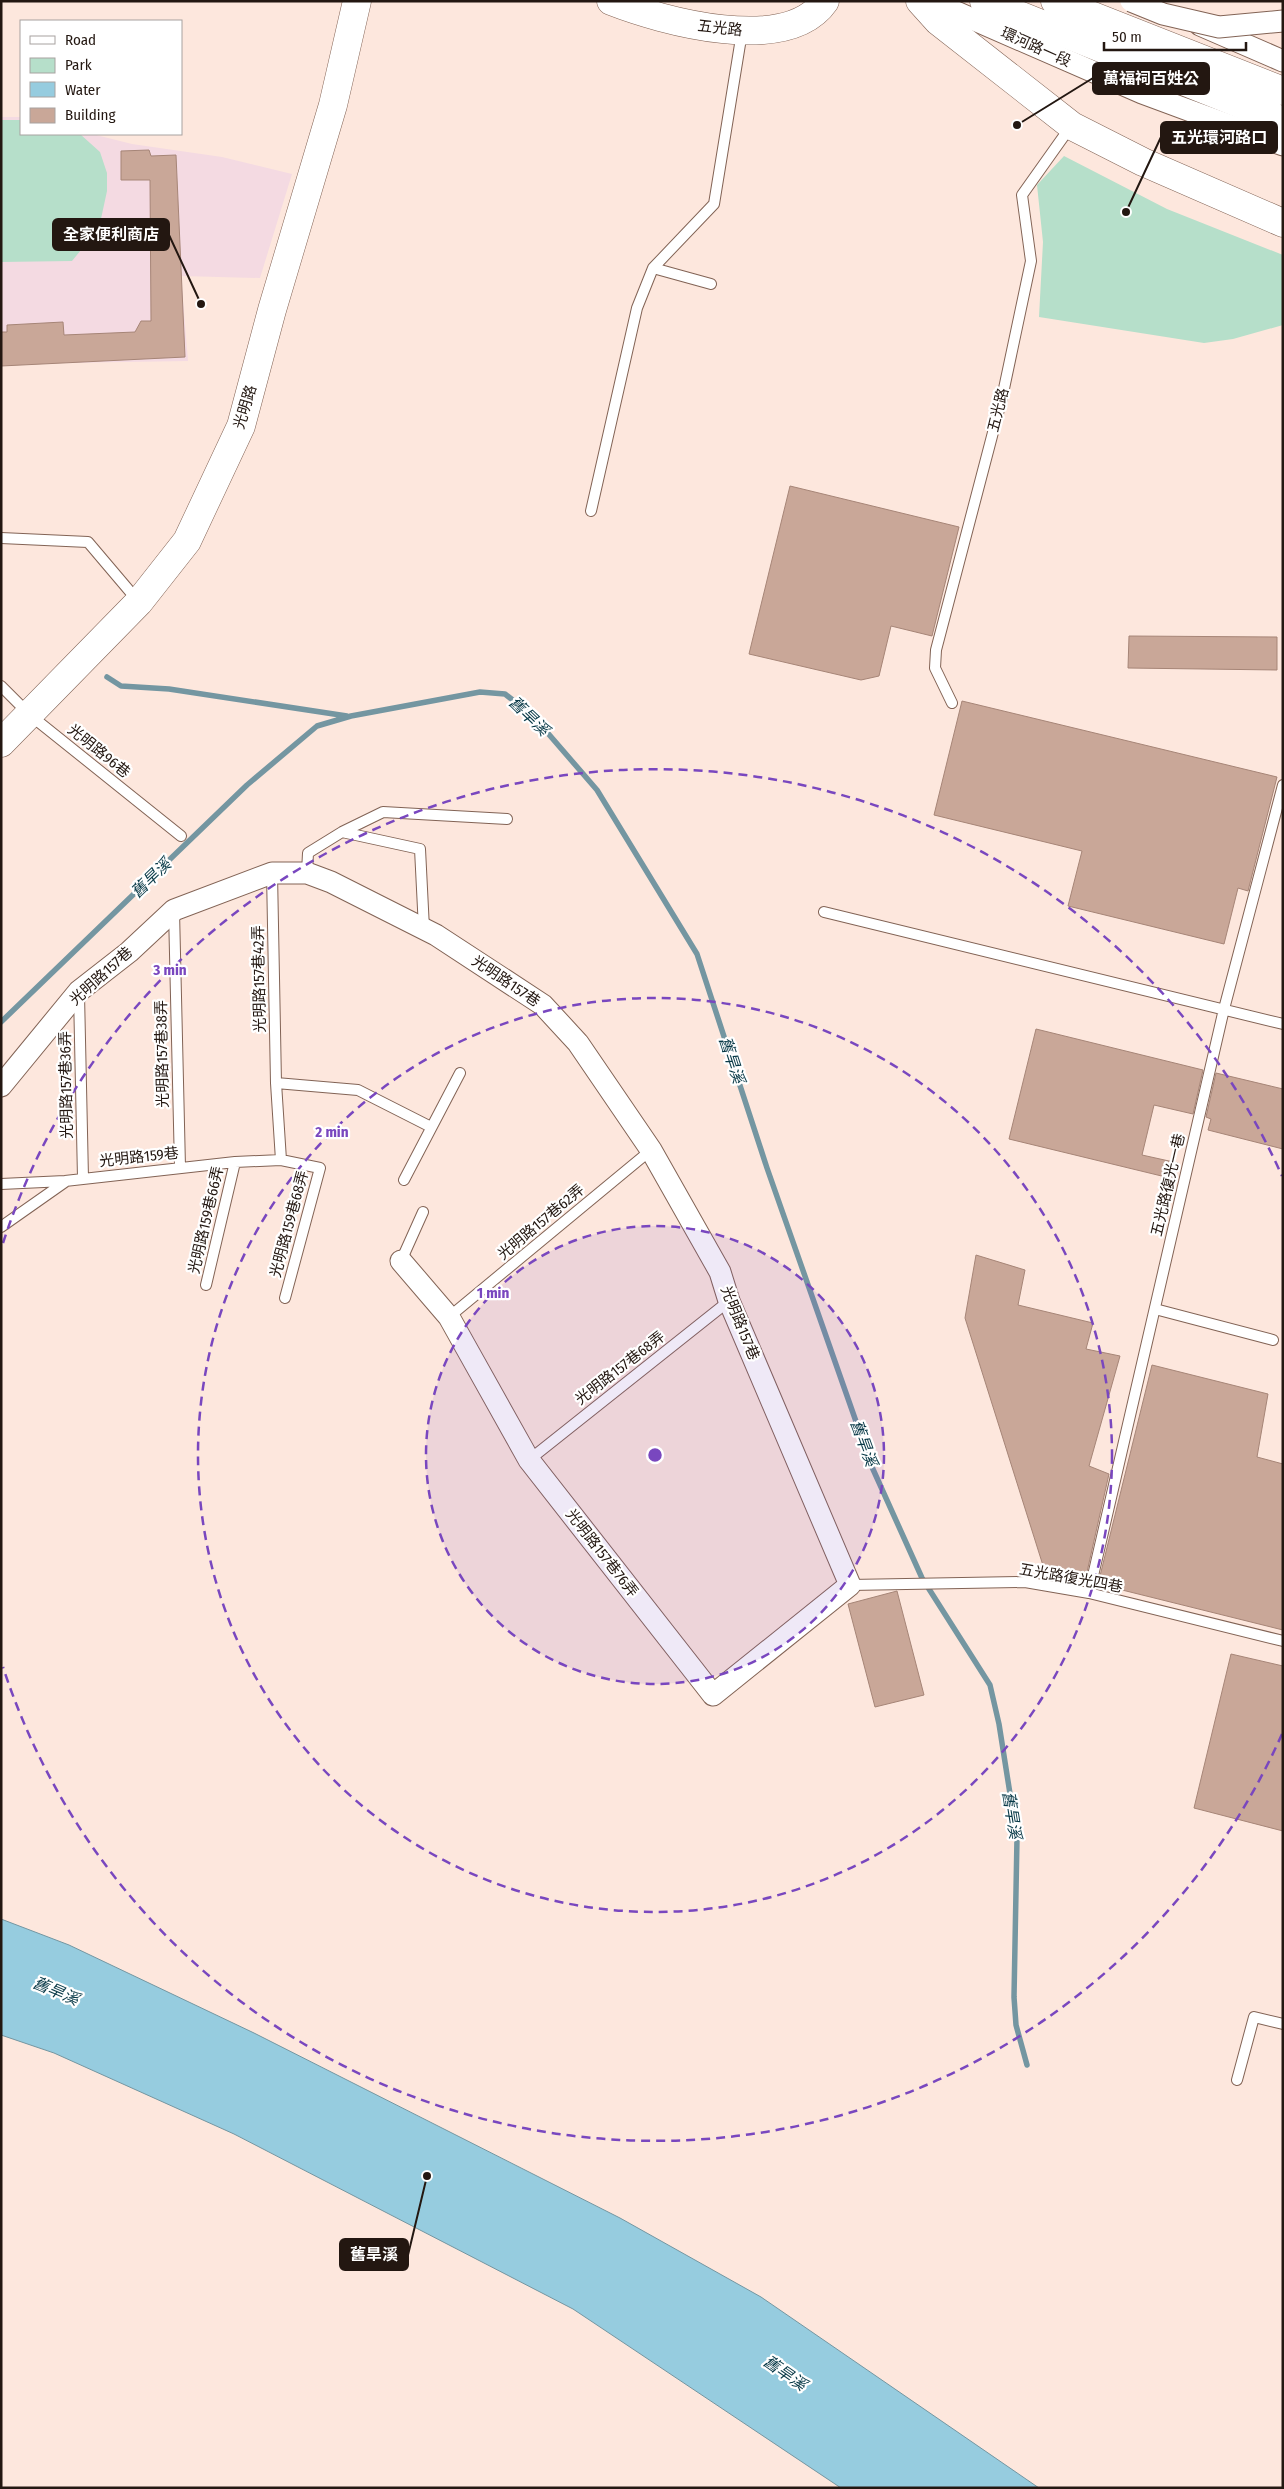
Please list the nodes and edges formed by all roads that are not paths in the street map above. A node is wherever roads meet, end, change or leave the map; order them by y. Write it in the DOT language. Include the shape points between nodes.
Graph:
graph roads {
  1 [pos="357,1"];
  2 [pos="611,1"];
  3 [pos="825,1"];
  4 [pos="920,1"];
  5 [pos="931,1"];
  6 [pos="984,1"];
  7 [pos="1055,1"];
  8 [pos="1131,1"];
  9 [pos="1145,1"];
  10 [pos="1283,21"];
  11 [pos="742,32"];
  12 [pos="1283,61"];
  13 [pos="1283,91"];
  14 [pos="1283,121"];
  15 [pos="1072,126"];
  16 [pos="1283,145"];
  17 [pos="1283,223"];
  18 [pos="653,268"];
  19 [pos="711,284"];
  20 [pos="592,511"];
  21 [pos="1,538"];
  22 [pos="139,602"];
  23 [pos="1,686"];
  24 [pos="952,703"];
  25 [pos="30,715"];
  26 [pos="1,743"];
  27 [pos="1283,785"];
  28 [pos="507,819"];
  29 [pos="342,832"];
  30 [pos="182,836"];
  31 [pos="307,873"];
  32 [pos="272,874"];
  33 [pos="174,910"];
  34 [pos="824,912"];
  35 [pos="424,929"];
  36 [pos="79,991"];
  37 [pos="1224,1010"];
  38 [pos="1283,1024"];
  39 [pos="460,1073"];
  40 [pos="276,1083"];
  41 [pos="1,1086"];
  42 [pos="431,1128"];
  43 [pos="651,1150"];
  44 [pos="281,1160"];
  45 [pos="235,1162"];
  46 [pos="180,1167"];
  47 [pos="83,1178"];
  48 [pos="404,1180"];
  49 [pos="65,1181"];
  50 [pos="1,1184"];
  51 [pos="423,1212"];
  52 [pos="1,1227"];
  53 [pos="401,1261"];
  54 [pos="206,1285"];
  55 [pos="285,1298"];
  56 [pos="730,1301"];
  57 [pos="1155,1309"];
  58 [pos="449,1317"];
  59 [pos="1273,1340"];
  60 [pos="530,1460"];
  61 [pos="850,1585"];
  62 [pos="1089,1593"];
  63 [pos="1283,1641"];
  64 [pos="1283,2024"];
  65 [pos="1237,2080"];
  1 -- 22 [label="street, 光明路" via="333,105 241,426 187,541"];
  2 -- 11 [label="street, 五光路" via="697,26"];
  3 -- 11 [label="street, 五光路" via="820,9 800,21"];
  4 -- 15 [label="street" via="938,21"];
  5 -- 16 [label="street, 環河路一段" via="1142,93"];
  6 -- 14 [label="street, 環河路一段"];
  7 -- 13 [label="street"];
  8 -- 10 [label="street, bridge" via="1163,14 1219,27"];
  9 -- 12 [label="street"];
  11 -- 18 [label="lane" via="714,204"];
  15 -- 17 [label="street" via="1143,162"];
  15 -- 24 [label="lane, 五光路" via="1022,195 1031,261 1002,398 936,650 935,668"];
  18 -- 19 [label="lane"];
  18 -- 20 [label="lane" via="637,308"];
  21 -- 22 [label="lane" via="88,542"];
  22 -- 25 [label="street, 光明路"];
  23 -- 25 [label="lane, 光明路96巷"];
  25 -- 26 [label="street, 光明路"];
  25 -- 30 [label="lane, 光明路96巷"];
  27 -- 37 [label="lane, 五光路復光一巷"];
  28 -- 29 [label="lane" via="382,812"];
  29 -- 31 [label="lane" via="308,853"];
  29 -- 35 [label="lane" via="420,849"];
  31 -- 32 [label="street, 光明路157巷"];
  31 -- 35 [label="street, 光明路157巷"];
  32 -- 33 [label="street, 光明路157巷"];
  32 -- 40 [label="lane, 光明路157巷42弄"];
  33 -- 36 [label="street, 光明路157巷" via="129,952"];
  33 -- 46 [label="lane, 光明路157巷38弄"];
  34 -- 37 [label="lane"];
  35 -- 43 [label="street, 光明路157巷" via="543,1004 578,1042"];
  36 -- 41 [label="street, 光明路157巷"];
  36 -- 47 [label="lane, 光明路157巷36弄"];
  37 -- 38 [label="lane"];
  37 -- 57 [label="lane, 五光路復光一巷"];
  39 -- 42 [label="lane"];
  40 -- 42 [label="lane" via="358,1090"];
  40 -- 44 [label="lane, 光明路157巷42弄"];
  42 -- 48 [label="lane"];
  43 -- 56 [label="street, 光明路157巷" via="720,1272"];
  43 -- 58 [label="lane, 光明路157巷62弄"];
  44 -- 45 [label="lane, 光明路159巷"];
  44 -- 55 [label="lane, 光明路159巷68弄" via="320,1168"];
  45 -- 46 [label="lane, 光明路159巷"];
  45 -- 54 [label="lane, 光明路159巷66弄"];
  46 -- 47 [label="lane, 光明路159巷"];
  47 -- 49 [label="lane, 光明路159巷"];
  49 -- 50 [label="lane, 光明路159巷"];
  49 -- 52 [label="lane"];
  51 -- 53 [label="lane"];
  53 -- 58 [label="street, 光明路157巷76弄"];
  56 -- 60 [label="lane, 光明路157巷68弄"];
  56 -- 61 [label="street, 光明路157巷"];
  57 -- 59 [label="lane"];
  57 -- 62 [label="lane, 五光路復光一巷"];
  58 -- 60 [label="street, 光明路157巷76弄"];
  60 -- 61 [label="street, 光明路157巷76弄" via="713,1695"];
  61 -- 62 [label="lane, 五光路復光四巷" via="1025,1582"];
  62 -- 63 [label="lane, 五光路復光四巷"];
  64 -- 65 [label="lane" via="1254,2017"];
}
